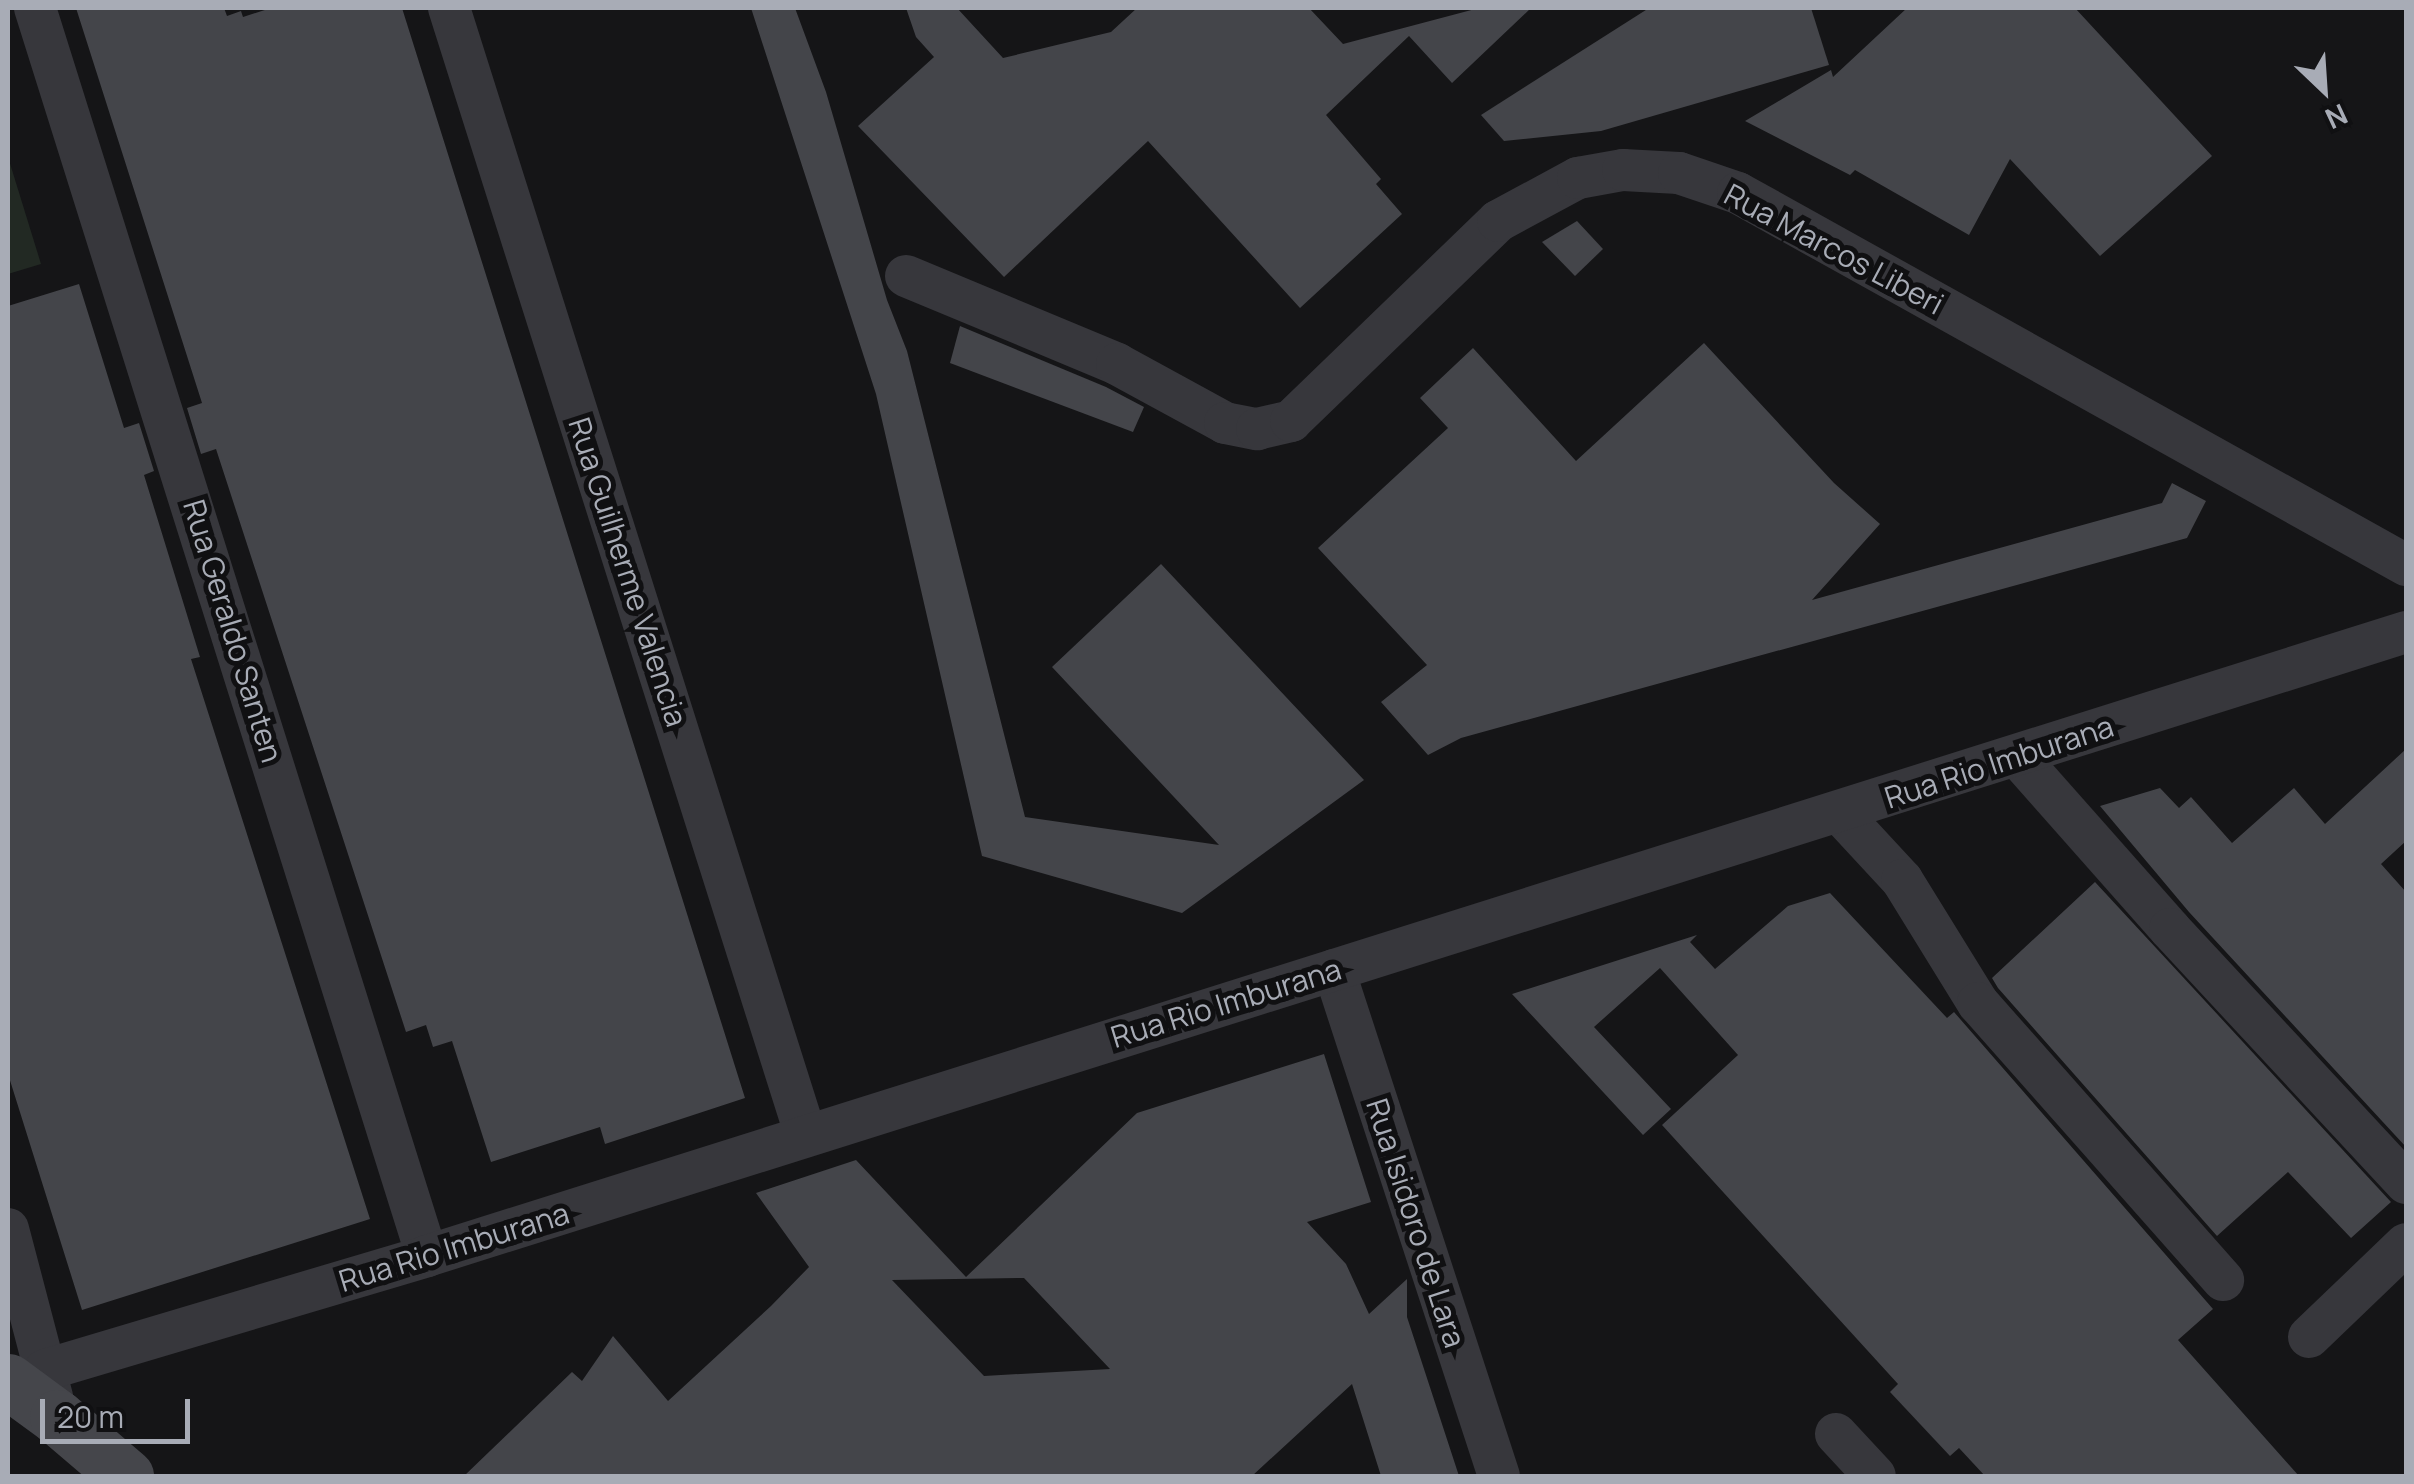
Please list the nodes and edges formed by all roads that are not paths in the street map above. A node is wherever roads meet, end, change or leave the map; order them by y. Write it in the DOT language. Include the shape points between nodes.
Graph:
graph roads {
  1 [pos="34,8"];
  2 [pos="449,8"];
  3 [pos="906,276"];
  4 [pos="2406,564"];
  5 [pos="2406,632"];
  6 [pos="2017,756"];
  7 [pos="1839,812"];
  8 [pos="1334,970"];
  9 [pos="806,1136"];
  10 [pos="2406,1183"];
  11 [pos="8,1228"];
  12 [pos="2406,1244"];
  13 [pos="427,1256"];
  14 [pos="2222,1280"];
  15 [pos="2308,1337"];
  16 [pos="36,1389"];
  17 [pos="1836,1434"];
  18 [pos="126,1476"];
  19 [pos="1500,1476"];
  20 [pos="1875,1476"];
  1 -- 13 [label="street, Rua Geraldo Santen"];
  2 -- 9 [label="street, Rua Guilherme Valencia"];
  3 -- 4 [label="street, Rua Marcos Liberi" via="1117,364 1225,423 1257,429 1291,420 1498,222 1578,178 1623,170 1678,173 1738,193"];
  5 -- 6 [label="street, Rua Rio Imburana"];
  6 -- 7 [label="street, Rua Rio Imburana"];
  6 -- 10 [label="street"];
  7 -- 8 [label="street, Rua Rio Imburana"];
  7 -- 14 [label="street" via="1902,880 1978,1003"];
  8 -- 9 [label="street, Rua Rio Imburana"];
  8 -- 19 [label="street, Rua Isidoro de Lara"];
  9 -- 13 [label="street, Rua Rio Imburana"];
  11 -- 16 [label="street"];
  12 -- 15 [label="street"];
  13 -- 16 [label="street, Rua Rio Imburana"];
  16 -- 18 [label="street"];
  17 -- 20 [label="street"];
}
